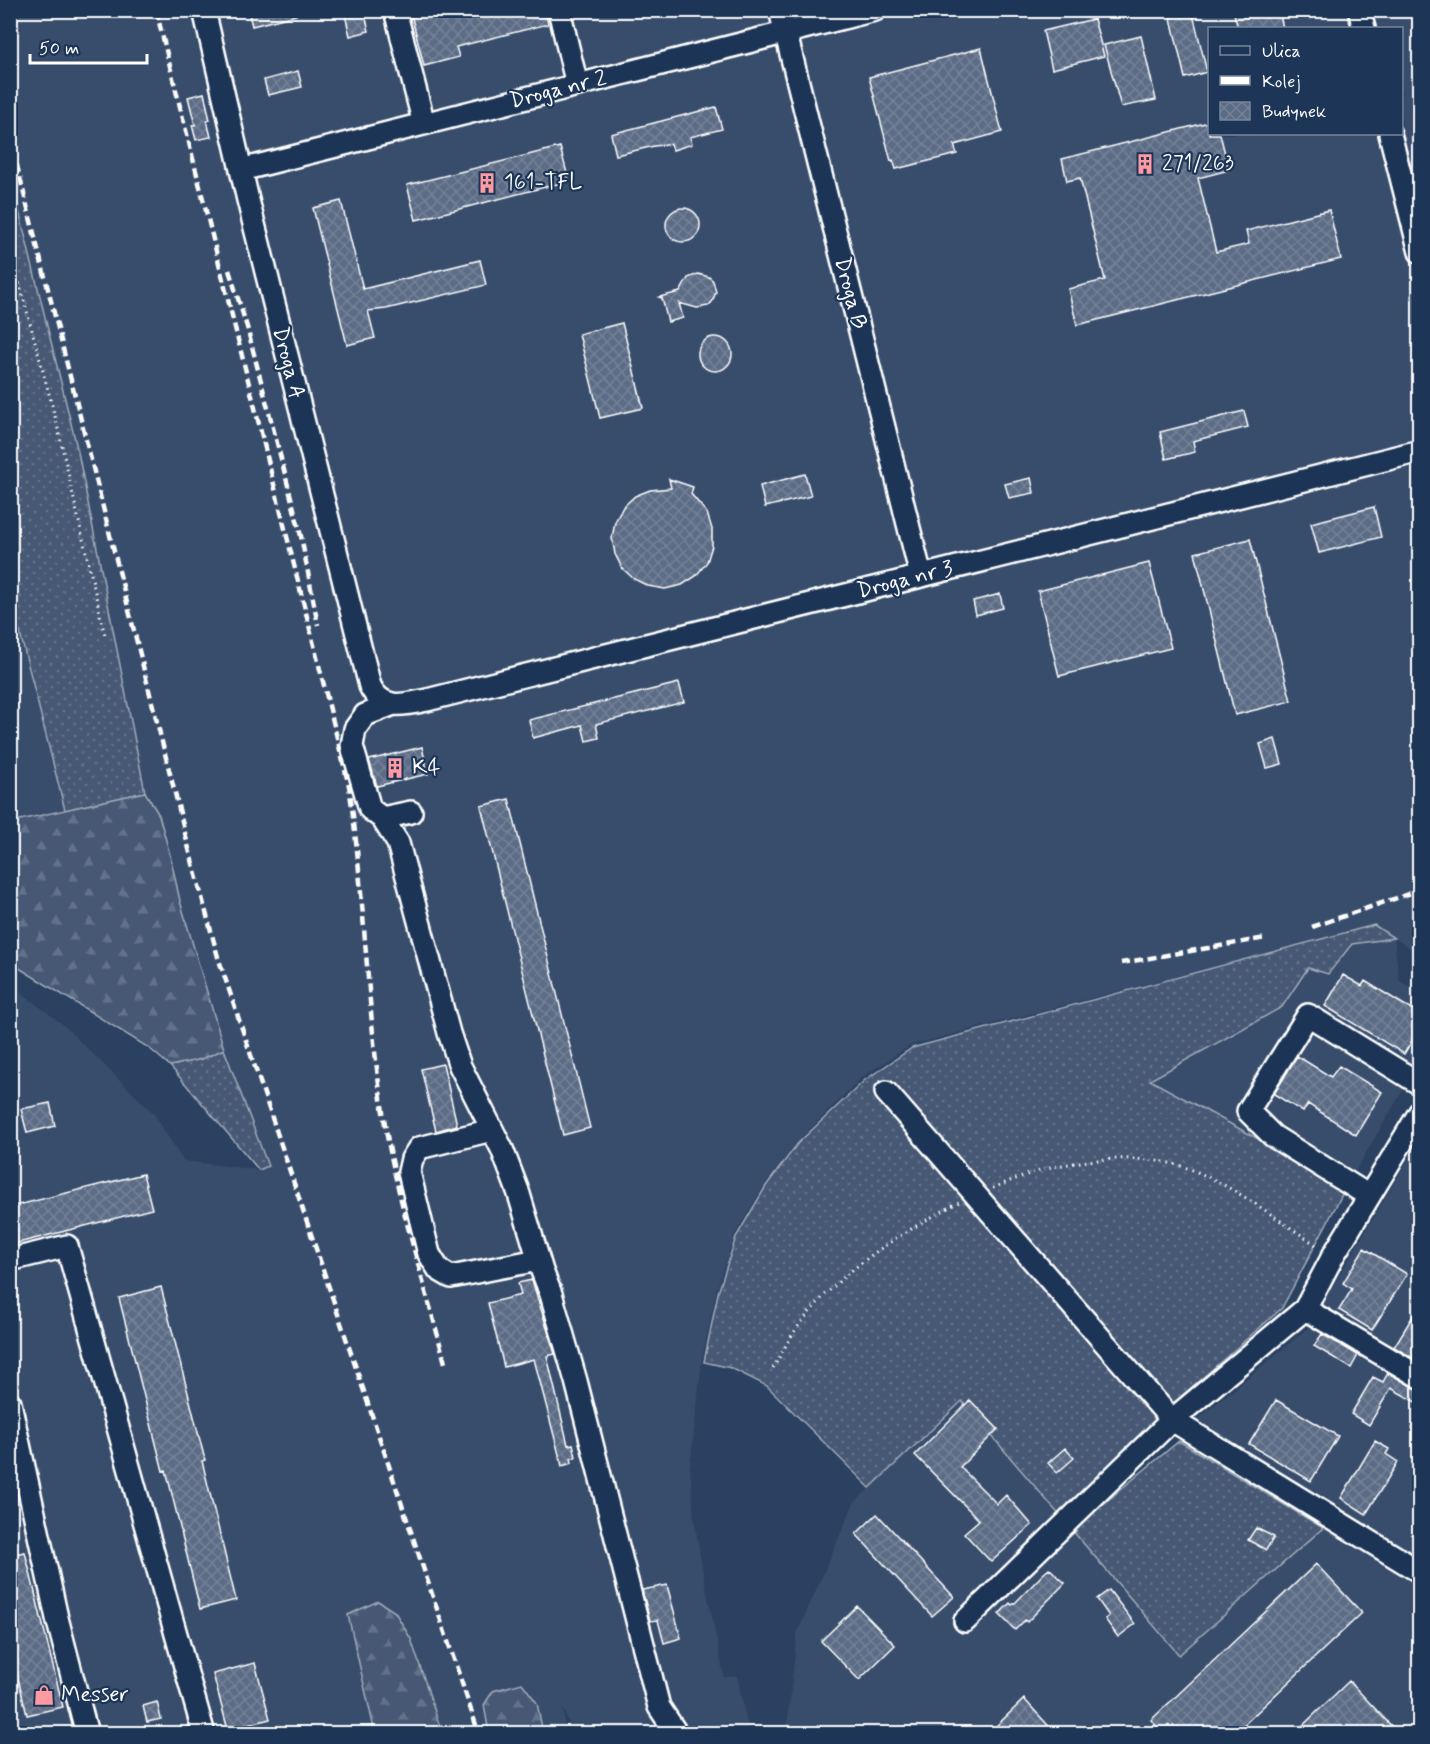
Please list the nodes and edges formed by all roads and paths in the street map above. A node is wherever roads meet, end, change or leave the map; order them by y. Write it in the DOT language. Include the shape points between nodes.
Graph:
graph roads {
  1 [pos="204,10"];
  2 [pos="395,10"];
  3 [pos="559,10"];
  4 [pos="780,10"];
  5 [pos="875,10"];
  6 [pos="1359,10"];
  7 [pos="1364,27"];
  8 [pos="785,33"];
  9 [pos="577,86"];
  10 [pos="424,124"];
  11 [pos="1390,135"];
  12 [pos="240,170"];
  13 [pos="10,248"];
  14 [pos="1419,252"];
  15 [pos="1419,451"];
  16 [pos="921,576"];
  17 [pos="105,636"];
  18 [pos="391,705"];
  19 [pos="411,812"];
  20 [pos="382,818"];
  21 [pos="1419,1084"];
  22 [pos="886,1092"];
  23 [pos="1419,1112"];
  24 [pos="492,1130"];
  25 [pos="975,1194"];
  26 [pos="1369,1196"];
  27 [pos="1333,1256"];
  28 [pos="10,1260"];
  29 [pos="538,1260"];
  30 [pos="1305,1309"];
  31 [pos="773,1368"];
  32 [pos="1419,1377"];
  33 [pos="10,1403"];
  34 [pos="1172,1420"];
  35 [pos="1419,1572"];
  36 [pos="965,1621"];
  37 [pos="87,1734"];
  38 [pos="204,1734"];
  39 [pos="677,1734"];
  1 -- 12 [label="street, Droga A"];
  2 -- 10 [label="street"];
  3 -- 9 [label="street"];
  4 -- 8 [label="street, Droga B"];
  5 -- 8 [label="street, Droga nr 2"];
  6 -- 7 [label="street"];
  8 -- 9 [label="street, Droga nr 2"];
  8 -- 16 [label="street, Droga B"];
  9 -- 10 [label="street, Droga nr 2"];
  10 -- 12 [label="street, Droga nr 2"];
  11 -- 14 [label="street"];
  12 -- 18 [label="street, Droga A" via="370,686 380,700"];
  13 -- 17 [label="path" via="56,420"];
  15 -- 16 [label="street, Droga nr 3"];
  16 -- 18 [label="street, Droga nr 3" via="403,706"];
  18 -- 20 [label="street, Droga nr 3" via="365,715 355,729 352,746 370,809"];
  19 -- 20 [label="street"];
  20 -- 24 [label="street, Droga nr 3" via="398,843 460,1066"];
  21 -- 26 [label="street" via="1308,1015 1248,1111 1273,1136"];
  22 -- 25 [label="street"];
  23 -- 26 [label="street"];
  24 -- 29 [label="street, Droga nr 3" via="518,1191"];
  24 -- 29 [label="street" via="419,1148 412,1159 409,1172 429,1254 439,1270 451,1277"];
  25 -- 27 [label="path" via="1055,1167 1117,1159 1152,1161 1189,1169 1222,1185"];
  25 -- 31 [label="path" via="871,1254 829,1291 797,1329"];
  25 -- 34 [label="street"];
  26 -- 27 [label="street"];
  27 -- 30 [label="street"];
  28 -- 38 [label="street" via="67,1246"];
  29 -- 39 [label="street, Droga nr 3" via="576,1381 659,1707"];
  30 -- 32 [label="street"];
  30 -- 34 [label="street"];
  33 -- 37 [label="street"];
  34 -- 35 [label="street"];
  34 -- 36 [label="street"];
}
